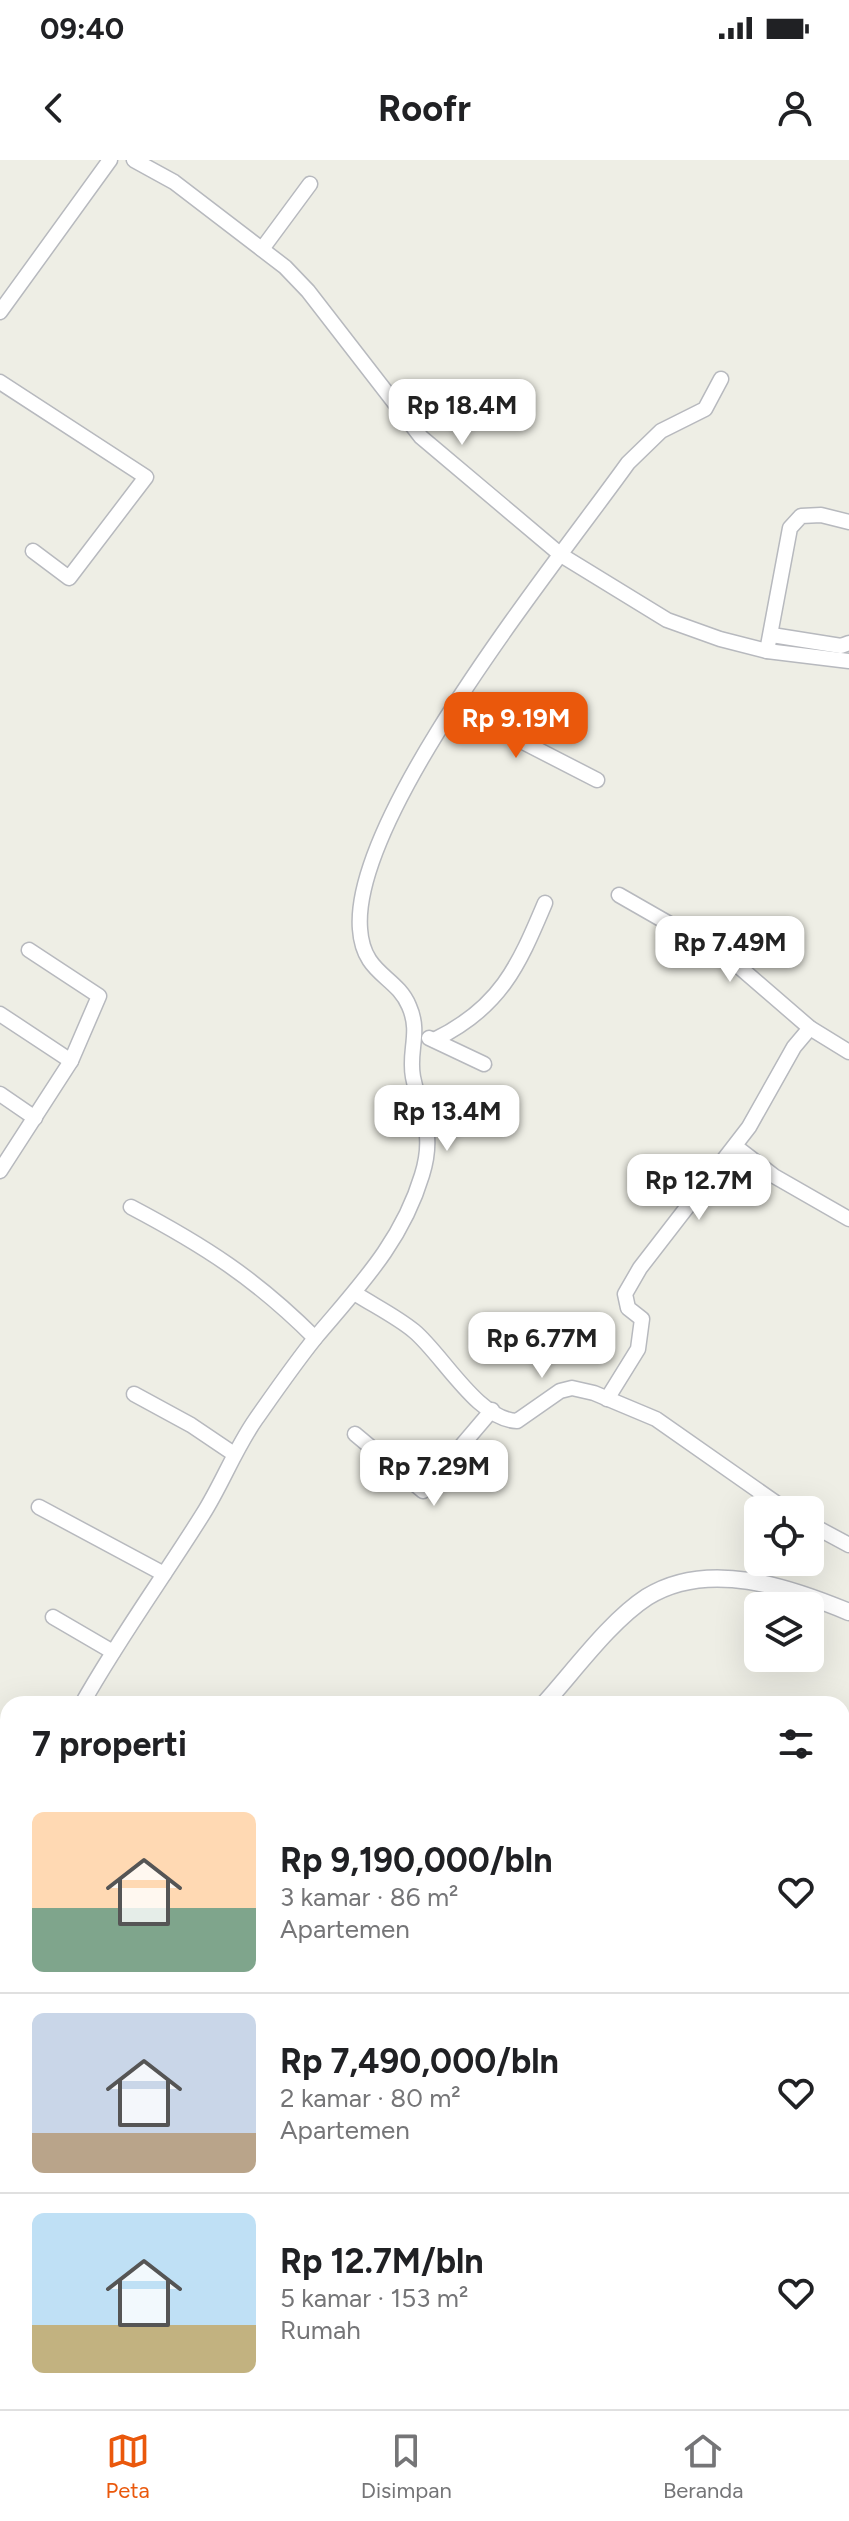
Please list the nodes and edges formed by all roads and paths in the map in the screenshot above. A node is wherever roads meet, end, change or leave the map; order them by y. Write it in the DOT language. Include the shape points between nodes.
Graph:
graph roads {
  1 [pos="110,160"];
  2 [pos="139,161"];
  3 [pos="310,184"];
  4 [pos="262,249"];
  5 [pos="0,312"];
  6 [pos="721,379"];
  7 [pos="0,382"];
  8 [pos="849,522"];
  9 [pos="33,551"];
  10 [pos="561,555"];
  11 [pos="772,635"];
  12 [pos="849,643"];
  13 [pos="767,651"];
  14 [pos="849,661"];
  15 [pos="460,700"];
  16 [pos="597,780"];
  17 [pos="619,895"];
  18 [pos="545,903"];
  19 [pos="29,950"];
  20 [pos="0,1014"];
  21 [pos="810,1028"];
  22 [pos="417,1034"];
  23 [pos="434,1040"];
  24 [pos="849,1052"];
  25 [pos="71,1061"];
  26 [pos="484,1064"];
  27 [pos="0,1094"];
  28 [pos="35,1118"];
  29 [pos="735,1146"];
  30 [pos="0,1171"];
  31 [pos="131,1207"];
  32 [pos="849,1219"];
  33 [pos="356,1294"];
  34 [pos="315,1338"];
  35 [pos="134,1394"];
  36 [pos="607,1399"];
  37 [pos="492,1410"];
  38 [pos="355,1434"];
  39 [pos="234,1454"];
  40 [pos="766,1496"];
  41 [pos="39,1507"];
  42 [pos="824,1532"];
  43 [pos="849,1545"];
  44 [pos="164,1574"];
  45 [pos="849,1612"];
  46 [pos="53,1617"];
  47 [pos="113,1652"];
  48 [pos="87,1696"];
  49 [pos="551,1696"];
  1 -- 5 [label="street"];
  2 -- 4 [label="street"];
  3 -- 4 [label="street"];
  4 -- 10 [label="street" via="308,291 421,437"];
  6 -- 10 [label="street" via="705,409 661,431 628,463"];
  7 -- 9 [label="street" via="146,477 69,578"];
  8 -- 11 [label="street" via="801,516 790,528"];
  10 -- 13 [label="street" via="667,620"];
  10 -- 15 [label="street"];
  11 -- 12 [label="street"];
  11 -- 13 [label="street"];
  13 -- 14 [label="street"];
  15 -- 16 [label="street" via="525,743"];
  15 -- 22 [label="street" via="417,763 362,895 364,948 371,964 404,997"];
  17 -- 21 [label="street" via="729,958"];
  18 -- 23 [label="street" via="504,987 476,1016"];
  19 -- 25 [label="street" via="99,996"];
  20 -- 25 [label="street"];
  21 -- 24 [label="street"];
  21 -- 29 [label="street"];
  22 -- 23 [label="street"];
  22 -- 33 [label="street" via="413,1077 428,1123 428,1152 405,1225"];
  23 -- 26 [label="street"];
  25 -- 28 [label="street"];
  27 -- 28 [label="street"];
  28 -- 30 [label="street"];
  29 -- 32 [label="street" via="774,1176"];
  29 -- 36 [label="street" via="625,1294 628,1308 642,1319 643,1337"];
  31 -- 34 [label="street" via="221,1257"];
  33 -- 34 [label="street"];
  33 -- 37 [label="street" via="413,1330"];
  34 -- 39 [label="street"];
  35 -- 39 [label="street"];
  36 -- 37 [label="street" via="572,1388 517,1421"];
  36 -- 40 [label="street" via="667,1426"];
  37 -- 38 [label="street" via="423,1491"];
  39 -- 44 [label="street" via="206,1510"];
  41 -- 44 [label="street"];
  42 -- 43 [label="street"];
  44 -- 47 [label="street"];
  45 -- 49 [label="street" via="763,1583 682,1583 646,1598"];
  46 -- 47 [label="street"];
  47 -- 48 [label="street"];
}
